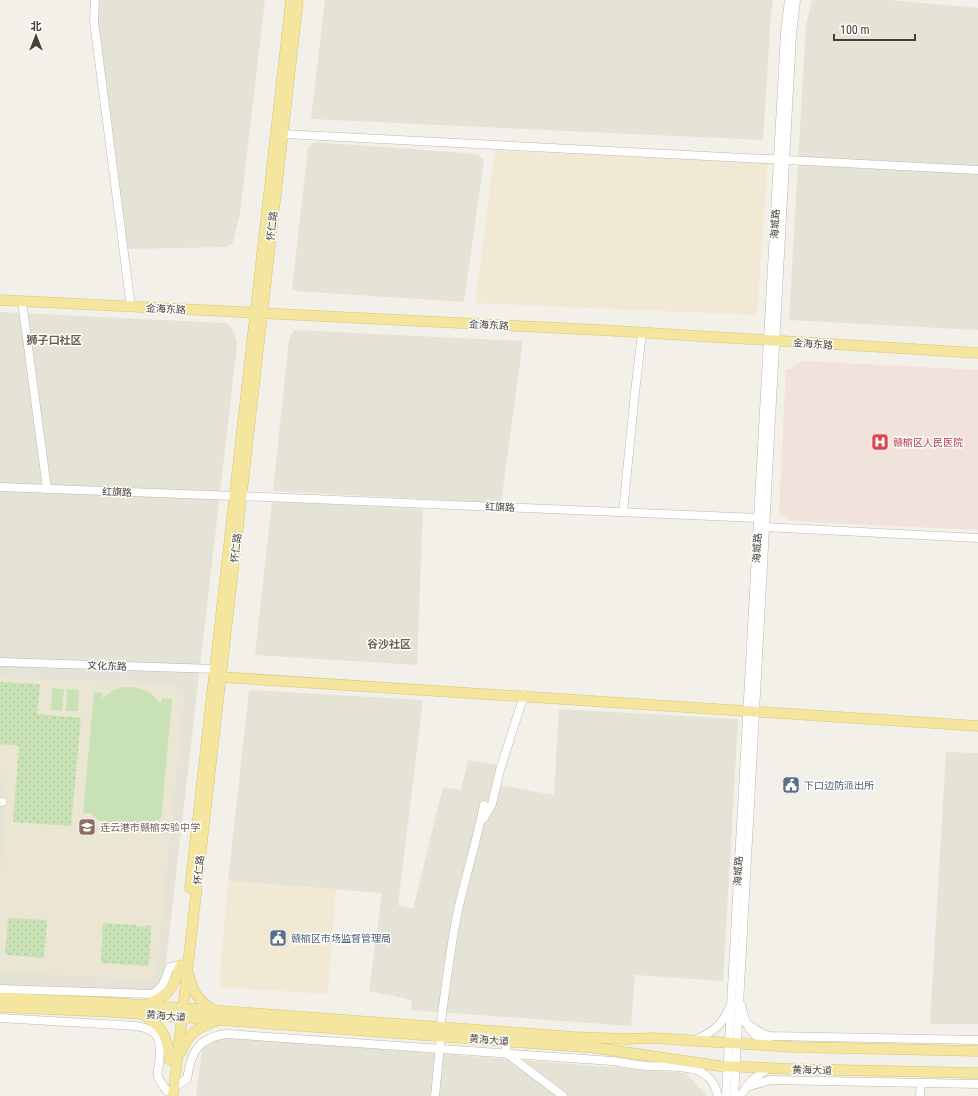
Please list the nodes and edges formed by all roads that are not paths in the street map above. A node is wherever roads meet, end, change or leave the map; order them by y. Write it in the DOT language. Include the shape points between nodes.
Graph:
graph roads {
  1 [pos="95,0"];
  2 [pos="291,0"];
  3 [pos="298,0"];
  4 [pos="789,0"];
  5 [pos="796,0"];
  6 [pos="283,134"];
  7 [pos="782,160"];
  8 [pos="978,170"];
  9 [pos="0,294"];
  10 [pos="0,300"];
  11 [pos="130,300"];
  12 [pos="22,301"];
  13 [pos="259,310"];
  14 [pos="642,333"];
  15 [pos="772,338"];
  16 [pos="978,346"];
  17 [pos="978,353"];
  18 [pos="0,487"];
  19 [pos="46,489"];
  20 [pos="238,496"];
  21 [pos="623,512"];
  22 [pos="758,518"];
  23 [pos="765,527"];
  24 [pos="978,538"];
  25 [pos="0,662"];
  26 [pos="219,673"];
  27 [pos="524,695"];
  28 [pos="751,707"];
  29 [pos="978,719"];
  30 [pos="978,726"];
  31 [pos="484,805"];
  32 [pos="480,827"];
  33 [pos="184,965"];
  34 [pos="0,989"];
  35 [pos="739,994"];
  36 [pos="0,998"];
  37 [pos="732,1000"];
  38 [pos="0,1007"];
  39 [pos="143,1009"];
  40 [pos="179,1012"];
  41 [pos="217,1015"];
  42 [pos="0,1018"];
  43 [pos="746,1023"];
  44 [pos="441,1032"];
  45 [pos="978,1040"];
  46 [pos="506,1041"];
  47 [pos="692,1041"];
  48 [pos="733,1044"];
  49 [pos="780,1047"];
  50 [pos="440,1049"];
  51 [pos="978,1051"];
  52 [pos="506,1054"];
  53 [pos="174,1061"];
  54 [pos="693,1062"];
  55 [pos="732,1066"];
  56 [pos="769,1068"];
  57 [pos="912,1072"];
  58 [pos="931,1072"];
  59 [pos="978,1073"];
  60 [pos="921,1083"];
  61 [pos="978,1084"];
  62 [pos="746,1087"];
  63 [pos="170,1092"];
  64 [pos="435,1096"];
  65 [pos="563,1096"];
  66 [pos="718,1096"];
  67 [pos="723,1096"];
  68 [pos="726,1096"];
  69 [pos="734,1096"];
  70 [pos="740,1096"];
  71 [pos="920,1096"];
  1 -- 11 [label="street" via="94,21"];
  2 -- 13 [label="main road, 怀仁路"];
  3 -- 6 [label="main road, 怀仁路"];
  4 -- 7 [label="street, 海城路" via="786,22"];
  5 -- 7 [label="street, 海城路"];
  6 -- 7 [label="street"];
  6 -- 13 [label="main road, 怀仁路"];
  7 -- 8 [label="street"];
  7 -- 15 [label="street, 海城路"];
  9 -- 11 [label="main road, 金海东路"];
  10 -- 12 [label="main road, 金海东路"];
  11 -- 13 [label="main road, 金海东路"];
  12 -- 13 [label="main road, 金海东路"];
  12 -- 19 [label="street"];
  13 -- 14 [label="main road, 金海东路"];
  13 -- 15 [label="main road, 金海东路" via="601,324"];
  13 -- 20 [label="main road, 怀仁路"];
  14 -- 15 [label="main road, 金海东路"];
  14 -- 21 [label="street"];
  15 -- 16 [label="main road, 金海东路"];
  15 -- 17 [label="main road, 金海东路"];
  15 -- 22 [label="street, 海城路"];
  15 -- 23 [label="street, 海城路"];
  18 -- 19 [label="street, 红旗路"];
  19 -- 20 [label="street, 红旗路"];
  20 -- 21 [label="street, 红旗路"];
  20 -- 26 [label="main road, 怀仁路"];
  21 -- 22 [label="street, 红旗路"];
  22 -- 28 [label="street, 海城路"];
  23 -- 24 [label="street"];
  23 -- 28 [label="street, 海城路"];
  25 -- 26 [label="street, 文化东路"];
  26 -- 27 [label="main road"];
  26 -- 28 [label="main road"];
  26 -- 33 [label="main road, 怀仁路"];
  27 -- 28 [label="main road"];
  27 -- 32 [label="street" via="492,804"];
  28 -- 29 [label="main road"];
  28 -- 30 [label="main road"];
  28 -- 35 [label="street, 海城路"];
  28 -- 37 [label="street, 海城路"];
  31 -- 32 [label="street"];
  32 -- 44 [label="street" via="451,947"];
  33 -- 34 [label="street" via="170,967 163,985 152,994"];
  33 -- 39 [label="main road" via="166,995"];
  33 -- 40 [label="main road, 怀仁路"];
  33 -- 41 [label="main road" via="192,989"];
  35 -- 43 [label="street"];
  35 -- 48 [label="street, 海城路"];
  36 -- 39 [label="main road, 黄海大道" via="70,1000"];
  37 -- 47 [label="street" via="724,1020 718,1027"];
  37 -- 48 [label="street, 海城路"];
  38 -- 39 [label="main road, 黄海大道"];
  39 -- 40 [label="main road, 黄海大道"];
  39 -- 53 [label="main road" via="163,1031"];
  40 -- 41 [label="main road, 黄海大道"];
  40 -- 53 [label="main road, 怀仁路"];
  41 -- 44 [label="main road, 黄海大道"];
  41 -- 53 [label="main road" via="190,1036"];
  42 -- 63 [label="street" via="136,1026 154,1031 159,1041 158,1076"];
  43 -- 45 [label="street" via="770,1036"];
  43 -- 49 [label="street" via="755,1035"];
  44 -- 46 [label="main road, 黄海大道"];
  44 -- 47 [label="main road, 黄海大道"];
  44 -- 50 [label="street"];
  46 -- 52 [label="street"];
  46 -- 54 [label="main road, 黄海大道" via="597,1048"];
  47 -- 48 [label="main road, 黄海大道"];
  48 -- 49 [label="main road, 黄海大道"];
  48 -- 55 [label="street, 海城路"];
  49 -- 51 [label="main road, 黄海大道"];
  50 -- 52 [label="street"];
  50 -- 63 [label="street" via="216,1035 203,1041 198,1047 192,1055 187,1079"];
  50 -- 64 [label="street"];
  52 -- 65 [label="street"];
  52 -- 66 [label="street" via="691,1068 708,1076"];
  53 -- 63 [label="main road, 怀仁路"];
  54 -- 55 [label="main road, 黄海大道"];
  54 -- 67 [label="street" via="711,1072"];
  55 -- 56 [label="main road, 黄海大道"];
  55 -- 68 [label="street, 海城路"];
  55 -- 69 [label="street, 海城路"];
  56 -- 57 [label="main road, 黄海大道"];
  56 -- 62 [label="street"];
  57 -- 58 [label="main road, 黄海大道"];
  57 -- 60 [label="street"];
  58 -- 59 [label="main road, 黄海大道"];
  58 -- 60 [label="street"];
  60 -- 61 [label="street"];
  60 -- 62 [label="street" via="771,1080"];
  60 -- 71 [label="street"];
  62 -- 70 [label="street"];
}
